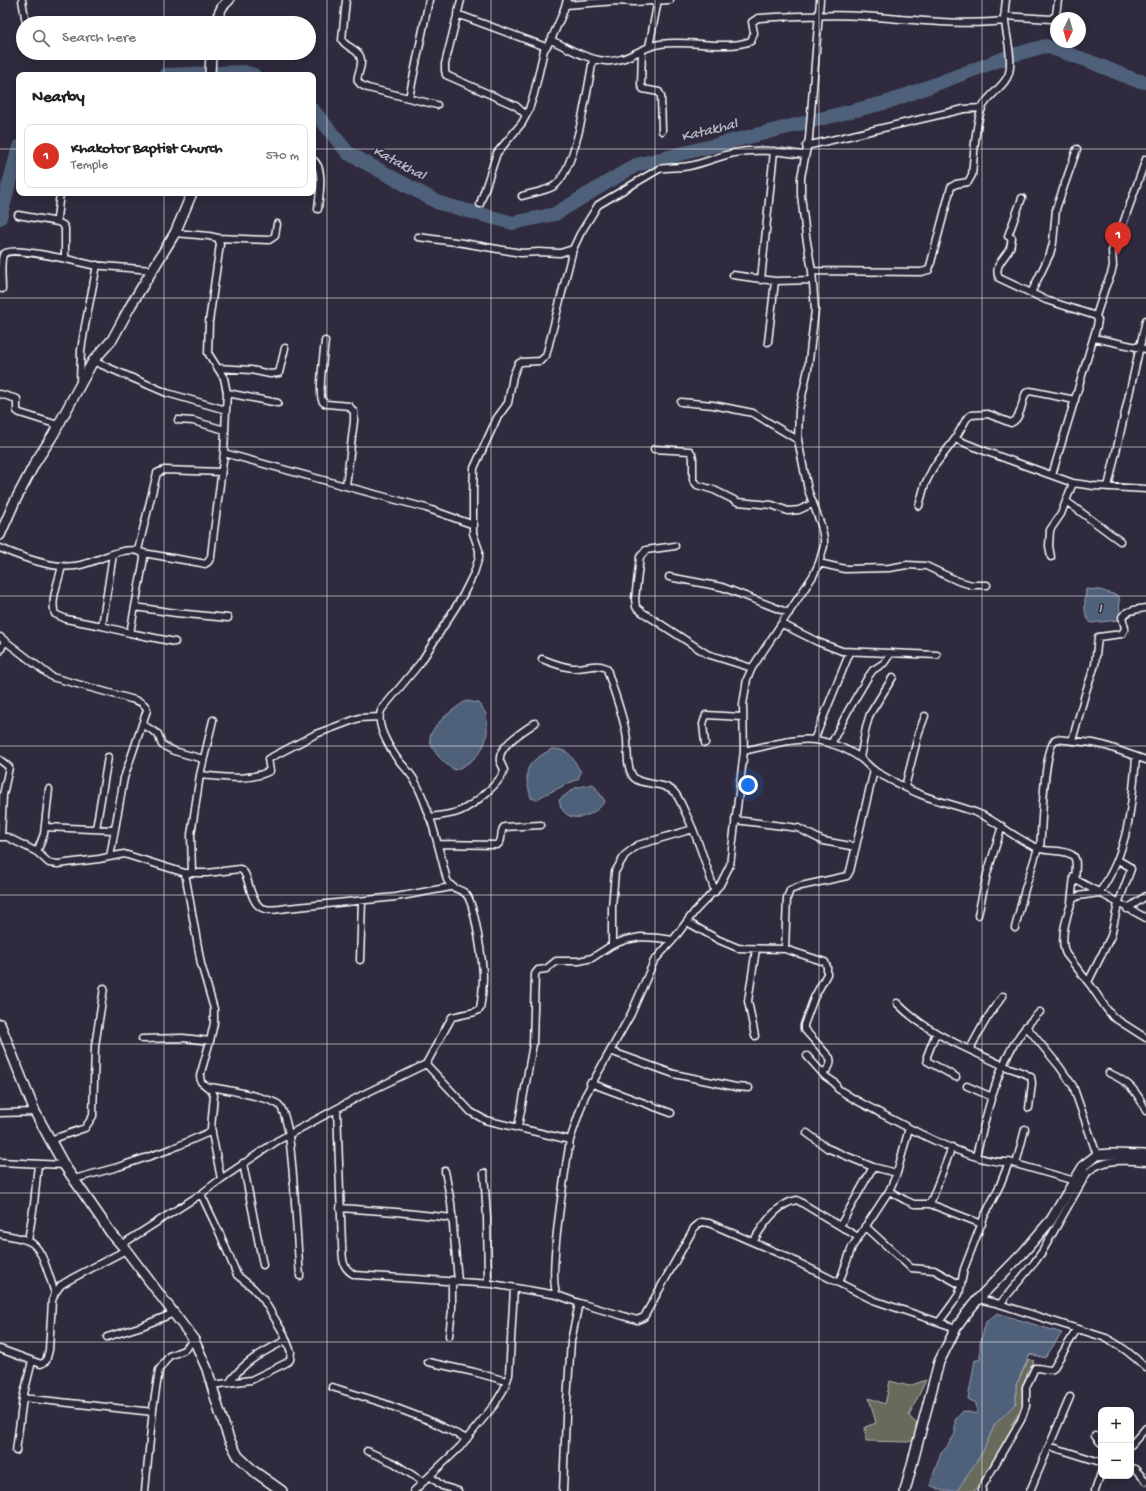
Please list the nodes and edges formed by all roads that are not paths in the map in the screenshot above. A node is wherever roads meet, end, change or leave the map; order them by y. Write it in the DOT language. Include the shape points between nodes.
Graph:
graph roads {
  1 [pos="22,0"];
  2 [pos="229,0"];
  3 [pos="346,0"];
  4 [pos="429,0"];
  5 [pos="461,0"];
  6 [pos="657,0"];
  7 [pos="670,0"];
  8 [pos="820,0"];
  9 [pos="1006,0"];
  10 [pos="1058,0"];
  11 [pos="567,2"];
  12 [pos="220,4"];
  13 [pos="457,14"];
  14 [pos="819,14"];
  15 [pos="25,16"];
  16 [pos="217,16"];
  17 [pos="1004,18"];
  18 [pos="551,40"];
  19 [pos="546,47"];
  20 [pos="649,47"];
  21 [pos="642,50"];
  22 [pos="593,59"];
  23 [pos="211,60"];
  24 [pos="210,72"];
  25 [pos="409,98"];
  26 [pos="437,105"];
  27 [pos="982,108"];
  28 [pos="526,115"];
  29 [pos="662,131"];
  30 [pos="806,146"];
  31 [pos="1077,149"];
  32 [pos="774,151"];
  33 [pos="804,155"];
  34 [pos="1146,159"];
  35 [pos="316,162"];
  36 [pos="1139,180"];
  37 [pos="1146,183"];
  38 [pos="60,196"];
  39 [pos="191,196"];
  40 [pos="522,196"];
  41 [pos="1022,198"];
  42 [pos="480,204"];
  43 [pos="318,210"];
  44 [pos="18,215"];
  45 [pos="58,222"];
  46 [pos="277,224"];
  47 [pos="175,233"];
  48 [pos="418,237"];
  49 [pos="218,238"];
  50 [pos="573,249"];
  51 [pos="66,259"];
  52 [pos="97,265"];
  53 [pos="152,270"];
  54 [pos="812,271"];
  55 [pos="733,275"];
  56 [pos="761,280"];
  57 [pos="813,280"];
  58 [pos="775,281"];
  59 [pos="2,288"];
  60 [pos="1031,293"];
  61 [pos="1096,316"];
  62 [pos="1146,320"];
  63 [pos="1094,338"];
  64 [pos="325,341"];
  65 [pos="768,342"];
  66 [pos="285,348"];
  67 [pos="1143,348"];
  68 [pos="92,361"];
  69 [pos="218,368"];
  70 [pos="80,384"];
  71 [pos="227,393"];
  72 [pos="0,394"];
  73 [pos="1075,400"];
  74 [pos="681,402"];
  75 [pos="278,403"];
  76 [pos="226,410"];
  77 [pos="178,420"];
  78 [pos="58,425"];
  79 [pos="225,430"];
  80 [pos="955,439"];
  81 [pos="798,440"];
  82 [pos="654,449"];
  83 [pos="224,453"];
  84 [pos="221,472"];
  85 [pos="1052,475"];
  86 [pos="1074,483"];
  87 [pos="346,486"];
  88 [pos="1108,487"];
  89 [pos="1146,489"];
  90 [pos="1066,501"];
  91 [pos="812,504"];
  92 [pos="919,506"];
  93 [pos="474,525"];
  94 [pos="0,535"];
  95 [pos="1120,541"];
  96 [pos="676,546"];
  97 [pos="0,548"];
  98 [pos="141,552"];
  99 [pos="113,554"];
  100 [pos="1050,557"];
  101 [pos="819,563"];
  102 [pos="62,566"];
  103 [pos="669,577"];
  104 [pos="987,585"];
  105 [pos="135,607"];
  106 [pos="1146,608"];
  107 [pos="789,613"];
  108 [pos="228,618"];
  109 [pos="782,624"];
  110 [pos="102,626"];
  111 [pos="130,634"];
  112 [pos="3,639"];
  113 [pos="175,642"];
  114 [pos="0,651"];
  115 [pos="850,652"];
  116 [pos="891,653"];
  117 [pos="937,656"];
  118 [pos="542,660"];
  119 [pos="752,668"];
  120 [pos="892,677"];
  121 [pos="379,716"];
  122 [pos="925,716"];
  123 [pos="742,717"];
  124 [pos="213,720"];
  125 [pos="535,723"];
  126 [pos="142,724"];
  127 [pos="814,740"];
  128 [pos="1072,741"];
  129 [pos="705,743"];
  130 [pos="831,744"];
  131 [pos="744,751"];
  132 [pos="108,757"];
  133 [pos="860,758"];
  134 [pos="1136,758"];
  135 [pos="203,759"];
  136 [pos="0,760"];
  137 [pos="1146,760"];
  138 [pos="874,770"];
  139 [pos="200,775"];
  140 [pos="905,787"];
  141 [pos="49,789"];
  142 [pos="429,817"];
  143 [pos="736,820"];
  144 [pos="541,825"];
  145 [pos="1002,826"];
  146 [pos="45,827"];
  147 [pos="96,829"];
  148 [pos="693,829"];
  149 [pos="114,830"];
  150 [pos="1,837"];
  151 [pos="438,844"];
  152 [pos="856,847"];
  153 [pos="1039,848"];
  154 [pos="37,852"];
  155 [pos="110,857"];
  156 [pos="1118,860"];
  157 [pos="185,873"];
  158 [pos="192,873"];
  159 [pos="1075,874"];
  160 [pos="451,887"];
  161 [pos="714,892"];
  162 [pos="1099,893"];
  163 [pos="1146,896"];
  164 [pos="362,901"];
  165 [pos="1118,904"];
  166 [pos="1070,906"];
  167 [pos="1127,909"];
  168 [pos="978,915"];
  169 [pos="1146,918"];
  170 [pos="687,922"];
  171 [pos="1015,928"];
  172 [pos="673,940"];
  173 [pos="612,945"];
  174 [pos="756,949"];
  175 [pos="785,949"];
  176 [pos="360,960"];
  177 [pos="1088,982"];
  178 [pos="104,988"];
  179 [pos="1003,996"];
  180 [pos="897,1003"];
  181 [pos="1040,1012"];
  182 [pos="0,1024"];
  183 [pos="1026,1026"];
  184 [pos="936,1033"];
  185 [pos="755,1036"];
  186 [pos="1146,1037"];
  187 [pos="142,1039"];
  188 [pos="210,1041"];
  189 [pos="970,1050"];
  190 [pos="610,1051"];
  191 [pos="807,1056"];
  192 [pos="426,1064"];
  193 [pos="1003,1065"];
  194 [pos="1109,1072"];
  195 [pos="823,1073"];
  196 [pos="956,1077"];
  197 [pos="590,1083"];
  198 [pos="967,1086"];
  199 [pos="206,1087"];
  200 [pos="749,1088"];
  201 [pos="992,1097"];
  202 [pos="1144,1099"];
  203 [pos="1029,1108"];
  204 [pos="337,1109"];
  205 [pos="1146,1111"];
  206 [pos="35,1112"];
  207 [pos="0,1113"];
  208 [pos="671,1113"];
  209 [pos="518,1127"];
  210 [pos="909,1128"];
  211 [pos="1025,1129"];
  212 [pos="212,1131"];
  213 [pos="807,1133"];
  214 [pos="289,1135"];
  215 [pos="50,1140"];
  216 [pos="570,1140"];
  217 [pos="952,1147"];
  218 [pos="1097,1155"];
  219 [pos="1146,1155"];
  220 [pos="976,1156"];
  221 [pos="0,1162"];
  222 [pos="1009,1162"];
  223 [pos="1146,1162"];
  224 [pos="38,1164"];
  225 [pos="243,1164"];
  226 [pos="1016,1164"];
  227 [pos="64,1165"];
  228 [pos="873,1167"];
  229 [pos="445,1171"];
  230 [pos="484,1173"];
  231 [pos="896,1174"];
  232 [pos="74,1179"];
  233 [pos="221,1179"];
  234 [pos="1075,1181"];
  235 [pos="889,1191"];
  236 [pos="201,1194"];
  237 [pos="930,1204"];
  238 [pos="340,1208"];
  239 [pos="453,1218"];
  240 [pos="982,1224"];
  241 [pos="840,1226"];
  242 [pos="866,1226"];
  243 [pos="0,1234"];
  244 [pos="858,1237"];
  245 [pos="28,1241"];
  246 [pos="753,1242"];
  247 [pos="124,1247"];
  248 [pos="263,1265"];
  249 [pos="300,1276"];
  250 [pos="455,1280"];
  251 [pos="488,1283"];
  252 [pos="838,1283"];
  253 [pos="961,1285"];
  254 [pos="514,1288"];
  255 [pos="54,1293"];
  256 [pos="557,1295"];
  257 [pos="978,1299"];
  258 [pos="579,1303"];
  259 [pos="1000,1304"];
  260 [pos="174,1313"];
  261 [pos="938,1322"];
  262 [pos="956,1328"];
  263 [pos="1077,1329"];
  264 [pos="449,1336"];
  265 [pos="107,1337"];
  266 [pos="194,1340"];
  267 [pos="286,1340"];
  268 [pos="0,1349"];
  269 [pos="32,1361"];
  270 [pos="428,1362"];
  271 [pos="1146,1368"];
  272 [pos="506,1381"];
  273 [pos="229,1383"];
  274 [pos="212,1385"];
  275 [pos="332,1388"];
  276 [pos="1070,1397"];
  277 [pos="23,1398"];
  278 [pos="153,1412"];
  279 [pos="1146,1428"];
  280 [pos="1095,1436"];
  281 [pos="467,1439"];
  282 [pos="1098,1440"];
  283 [pos="1133,1443"];
  284 [pos="1049,1446"];
  285 [pos="16,1450"];
  286 [pos="366,1451"];
  287 [pos="1098,1462"];
  288 [pos="1134,1469"];
  289 [pos="430,1476"];
  290 [pos="1099,1479"];
  291 [pos="1146,1480"];
  292 [pos="424,1482"];
  293 [pos="145,1491"];
  294 [pos="282,1491"];
  295 [pos="414,1491"];
  296 [pos="458,1491"];
  297 [pos="563,1491"];
  298 [pos="905,1491"];
  299 [pos="982,1491"];
  300 [pos="1030,1491"];
  301 [pos="1095,1491"];
  1 -- 15 [label="street"];
  2 -- 12 [label="street"];
  3 -- 25 [label="street" via="342,40 357,52 361,59 357,80 359,84"];
  4 -- 25 [label="street"];
  5 -- 13 [label="street"];
  6 -- 7 [label="street"];
  6 -- 11 [label="street"];
  6 -- 20 [label="street"];
  8 -- 14 [label="street"];
  9 -- 17 [label="street"];
  10 -- 17 [label="street" via="1056,14 1051,19"];
  11 -- 18 [label="street"];
  12 -- 16 [label="street"];
  13 -- 19 [label="street"];
  13 -- 28 [label="street" via="445,64 446,75 516,106"];
  14 -- 17 [label="street" via="989,23"];
  14 -- 20 [label="street" via="758,18 752,22 754,33 751,41 744,44 688,42"];
  14 -- 30 [label="street" via="812,108"];
  17 -- 27 [label="street" via="1009,71 1007,78"];
  18 -- 19 [label="street"];
  18 -- 22 [label="street"];
  19 -- 28 [label="street"];
  20 -- 21 [label="street"];
  21 -- 22 [label="street" via="619,60"];
  21 -- 29 [label="street" via="641,85 643,89 659,92 662,96"];
  22 -- 40 [label="street" via="579,132 564,174 554,186"];
  23 -- 24 [label="street"];
  25 -- 26 [label="street"];
  27 -- 30 [label="street" via="964,109"];
  27 -- 54 [label="street" via="972,175 968,182 951,187 929,270"];
  28 -- 42 [label="street" via="497,153"];
  30 -- 33 [label="street"];
  31 -- 60 [label="street" via="1056,209 1050,254"];
  32 -- 33 [label="street"];
  32 -- 50 [label="street" via="750,150 688,166 659,169 598,205"];
  32 -- 56 [label="street"];
  33 -- 54 [label="street" via="801,194"];
  34 -- 36 [label="street"];
  35 -- 43 [label="street" via="321,172"];
  36 -- 37 [label="street"];
  36 -- 61 [label="street" via="1112,251 1113,266"];
  38 -- 45 [label="street"];
  39 -- 47 [label="street"];
  41 -- 60 [label="street" via="1008,236 1012,238 1010,247 996,273 999,278"];
  44 -- 45 [label="street"];
  45 -- 51 [label="street" via="65,228"];
  46 -- 49 [label="street" via="275,236 269,240"];
  47 -- 49 [label="street"];
  47 -- 53 [label="street"];
  48 -- 50 [label="street" via="521,254 560,253"];
  49 -- 69 [label="street" via="220,244 208,322 208,353"];
  50 -- 93 [label="street" via="546,356 540,362 518,364 508,403 497,418 474,468"];
  51 -- 52 [label="street"];
  51 -- 59 [label="street" via="9,250 2,255"];
  52 -- 53 [label="street"];
  52 -- 70 [label="street" via="81,350"];
  53 -- 68 [label="street" via="112,340"];
  54 -- 57 [label="street"];
  55 -- 56 [label="street"];
  56 -- 58 [label="street"];
  57 -- 58 [label="street"];
  57 -- 81 [label="street" via="813,332 799,410"];
  58 -- 65 [label="street"];
  60 -- 61 [label="street"];
  61 -- 63 [label="street" via="1098,326"];
  62 -- 67 [label="street"];
  63 -- 67 [label="street"];
  63 -- 73 [label="street"];
  64 -- 87 [label="street" via="322,400 327,404 349,406 354,412"];
  66 -- 69 [label="street" via="278,373 275,374"];
  67 -- 88 [label="street"];
  68 -- 70 [label="street"];
  68 -- 76 [label="street" via="167,393"];
  69 -- 71 [label="street" via="224,378"];
  70 -- 78 [label="street"];
  71 -- 75 [label="street"];
  71 -- 76 [label="street"];
  72 -- 78 [label="street" via="16,399 17,411 20,413"];
  73 -- 80 [label="street" via="1026,392 1015,421 1011,423 988,414 971,416 967,418"];
  73 -- 85 [label="street"];
  74 -- 81 [label="street" via="752,413"];
  76 -- 79 [label="street"];
  77 -- 79 [label="street" via="193,421"];
  78 -- 94 [label="street" via="35,463"];
  79 -- 83 [label="street"];
  80 -- 85 [label="street"];
  80 -- 92 [label="street" via="933,468"];
  81 -- 91 [label="street"];
  82 -- 91 [label="street" via="690,451 693,458 693,480 697,485 738,502 772,506 788,511 799,510"];
  83 -- 84 [label="street"];
  83 -- 87 [label="street"];
  84 -- 98 [label="street" via="164,470 157,473"];
  84 -- 98 [label="street" via="208,562 206,564"];
  85 -- 86 [label="street"];
  86 -- 88 [label="street"];
  86 -- 90 [label="street"];
  87 -- 93 [label="street" via="426,508"];
  88 -- 89 [label="street"];
  90 -- 95 [label="street"];
  90 -- 100 [label="street" via="1050,530"];
  91 -- 101 [label="street" via="824,539"];
  93 -- 121 [label="street" via="473,534 480,550 474,573 421,662"];
  96 -- 119 [label="street" via="646,550 640,557 636,607 707,654"];
  97 -- 102 [label="street" via="30,559"];
  98 -- 99 [label="street" via="126,550"];
  98 -- 105 [label="street" via="144,558"];
  99 -- 102 [label="street" via="75,566"];
  99 -- 110 [label="street"];
  101 -- 104 [label="street" via="845,568 926,566 958,581 972,585"];
  101 -- 107 [label="street"];
  102 -- 110 [label="street" via="55,597 55,614 66,619"];
  103 -- 107 [label="street" via="722,587"];
  105 -- 108 [label="street"];
  105 -- 111 [label="street"];
  106 -- 128 [label="street" via="1124,614 1122,617 1125,628 1122,634 1098,637 1095,665"];
  107 -- 109 [label="street"];
  109 -- 115 [label="street" via="832,648"];
  109 -- 119 [label="street"];
  110 -- 111 [label="street"];
  111 -- 113 [label="street"];
  112 -- 114 [label="street"];
  112 -- 126 [label="street" via="52,677 144,704 147,710"];
  115 -- 116 [label="street"];
  115 -- 127 [label="street"];
  116 -- 117 [label="street"];
  116 -- 130 [label="street" via="868,677"];
  118 -- 148 [label="street" via="570,668 604,666 607,669 626,732 632,775 637,781 658,784 672,790"];
  119 -- 123 [label="street" via="744,693"];
  120 -- 133 [label="street" via="870,714"];
  121 -- 139 [label="street" via="359,718 316,734 268,759 270,771 262,775 237,779"];
  121 -- 142 [label="street" via="381,728 395,756 415,781"];
  122 -- 140 [label="street"];
  123 -- 129 [label="street" via="706,715 703,724"];
  123 -- 131 [label="street"];
  124 -- 135 [label="street"];
  125 -- 142 [label="street" via="509,741 500,758 503,775 484,794 461,811"];
  126 -- 135 [label="street" via="158,734 162,745"];
  126 -- 149 [label="street" via="124,778"];
  127 -- 130 [label="street"];
  127 -- 131 [label="street" via="794,741"];
  128 -- 134 [label="street" via="1106,746"];
  128 -- 153 [label="street" via="1056,739 1049,750"];
  130 -- 133 [label="street"];
  131 -- 143 [label="street"];
  132 -- 147 [label="street"];
  133 -- 138 [label="street"];
  134 -- 137 [label="street"];
  134 -- 156 [label="street" via="1128,826"];
  135 -- 139 [label="street"];
  136 -- 150 [label="street" via="8,767 3,795"];
  138 -- 140 [label="street"];
  138 -- 152 [label="street"];
  139 -- 158 [label="street" via="191,835"];
  140 -- 145 [label="street" via="922,795 960,806"];
  141 -- 146 [label="street"];
  142 -- 151 [label="street"];
  143 -- 152 [label="street" via="798,828 823,841"];
  143 -- 161 [label="street" via="730,865"];
  144 -- 151 [label="street" via="504,827 500,844 497,845"];
  145 -- 153 [label="street" via="1016,837"];
  145 -- 168 [label="street"];
  146 -- 147 [label="street"];
  146 -- 154 [label="street"];
  147 -- 149 [label="street"];
  148 -- 161 [label="street"];
  148 -- 173 [label="street" via="638,845 625,855 615,872"];
  149 -- 155 [label="street"];
  150 -- 154 [label="street" via="7,837"];
  151 -- 160 [label="street"];
  152 -- 175 [label="street" via="847,876 790,890"];
  153 -- 159 [label="street" via="1074,856"];
  153 -- 171 [label="street"];
  154 -- 155 [label="street" via="49,862 58,864"];
  155 -- 157 [label="street" via="124,854"];
  156 -- 162 [label="street"];
  156 -- 165 [label="street" via="1131,869"];
  157 -- 158 [label="street"];
  157 -- 188 [label="street" via="200,964 214,1009"];
  158 -- 164 [label="street" via="240,869 245,874 257,905 272,911"];
  159 -- 162 [label="street" via="1076,880"];
  159 -- 166 [label="street"];
  160 -- 164 [label="street"];
  160 -- 192 [label="street" via="466,894 471,902 483,977 481,1004 480,1009 475,1012 452,1017"];
  161 -- 170 [label="street"];
  162 -- 165 [label="street"];
  162 -- 166 [label="street" via="1078,896 1073,899"];
  163 -- 167 [label="street"];
  164 -- 176 [label="street"];
  165 -- 167 [label="street"];
  165 -- 177 [label="street" via="1111,936"];
  166 -- 177 [label="street" via="1063,948"];
  167 -- 169 [label="street"];
  170 -- 172 [label="street"];
  170 -- 174 [label="street" via="738,948"];
  172 -- 173 [label="street" via="641,937"];
  172 -- 190 [label="street" via="654,961 631,1014"];
  173 -- 209 [label="street" via="592,958 556,961 535,974 533,1044"];
  174 -- 175 [label="street"];
  174 -- 185 [label="street" via="748,1000"];
  175 -- 195 [label="street" via="824,962 827,967 827,974 804,1025 807,1033 830,1058 830,1067"];
  177 -- 186 [label="street" via="1113,1016"];
  178 -- 215 [label="street" via="95,1046 93,1116 85,1128"];
  179 -- 189 [label="street" via="992,1008"];
  180 -- 184 [label="street" via="913,1018"];
  181 -- 183 [label="street"];
  182 -- 206 [label="street"];
  183 -- 193 [label="street"];
  183 -- 218 [label="street" via="1073,1086"];
  184 -- 189 [label="street"];
  184 -- 196 [label="street" via="927,1061"];
  187 -- 188 [label="street" via="183,1038"];
  188 -- 199 [label="street" via="200,1076"];
  189 -- 193 [label="street"];
  190 -- 197 [label="street"];
  190 -- 200 [label="street" via="674,1074"];
  191 -- 195 [label="street"];
  192 -- 204 [label="street"];
  192 -- 209 [label="street" via="471,1112 485,1120"];
  193 -- 201 [label="street"];
  193 -- 203 [label="street" via="1031,1077"];
  194 -- 202 [label="street" via="1126,1081"];
  195 -- 210 [label="street" via="838,1089"];
  197 -- 208 [label="street"];
  197 -- 216 [label="street"];
  198 -- 201 [label="street"];
  199 -- 212 [label="street" via="214,1095"];
  199 -- 214 [label="street" via="225,1089 278,1104"];
  201 -- 220 [label="street"];
  202 -- 205 [label="street"];
  204 -- 214 [label="street"];
  204 -- 238 [label="street"];
  206 -- 207 [label="street"];
  206 -- 215 [label="street"];
  209 -- 216 [label="street"];
  210 -- 217 [label="street"];
  210 -- 231 [label="street"];
  211 -- 226 [label="street"];
  212 -- 232 [label="street" via="171,1149"];
  212 -- 233 [label="street"];
  213 -- 228 [label="street" via="827,1148"];
  214 -- 225 [label="street"];
  214 -- 249 [label="street"];
  215 -- 227 [label="street"];
  216 -- 256 [label="street" via="556,1239 554,1287"];
  217 -- 220 [label="street"];
  217 -- 237 [label="street"];
  218 -- 219 [label="street"];
  218 -- 234 [label="street" via="1084,1165"];
  220 -- 222 [label="street"];
  221 -- 224 [label="street"];
  222 -- 226 [label="street"];
  222 -- 240 [label="street"];
  223 -- 259 [label="street" via="1107,1162 1093,1167 1087,1173 1042,1252"];
  224 -- 227 [label="street"];
  224 -- 245 [label="street"];
  225 -- 233 [label="street"];
  225 -- 248 [label="street"];
  226 -- 234 [label="street"];
  227 -- 232 [label="street"];
  228 -- 231 [label="street"];
  228 -- 241 [label="street"];
  229 -- 239 [label="street"];
  230 -- 251 [label="street"];
  231 -- 235 [label="street"];
  232 -- 247 [label="street"];
  233 -- 236 [label="street"];
  234 -- 257 [label="street" via="1044,1229"];
  235 -- 237 [label="street" via="914,1204"];
  235 -- 242 [label="street"];
  236 -- 247 [label="street"];
  236 -- 267 [label="street" via="237,1275 263,1299"];
  237 -- 240 [label="street"];
  238 -- 239 [label="street"];
  238 -- 250 [label="street" via="344,1265 348,1272 355,1275"];
  239 -- 250 [label="street"];
  240 -- 253 [label="street" via="964,1269"];
  241 -- 244 [label="street"];
  241 -- 246 [label="street" via="801,1201 792,1200 765,1222"];
  242 -- 244 [label="street"];
  242 -- 253 [label="street" via="911,1268 934,1270"];
  243 -- 245 [label="street"];
  244 -- 252 [label="street"];
  245 -- 255 [label="street" via="37,1248"];
  246 -- 252 [label="street"];
  246 -- 258 [label="street" via="701,1222 686,1240 644,1317 637,1320"];
  247 -- 255 [label="street" via="61,1285"];
  247 -- 260 [label="street"];
  250 -- 251 [label="street"];
  250 -- 264 [label="street"];
  251 -- 254 [label="street"];
  252 -- 261 [label="street" via="873,1300"];
  253 -- 261 [label="street" via="953,1303"];
  254 -- 256 [label="street"];
  254 -- 272 [label="street" via="509,1375"];
  255 -- 269 [label="street" via="46,1361 41,1364"];
  256 -- 258 [label="street"];
  257 -- 259 [label="street"];
  257 -- 262 [label="street"];
  258 -- 297 [label="street" via="571,1341"];
  259 -- 263 [label="street"];
  260 -- 265 [label="street"];
  260 -- 266 [label="street"];
  261 -- 262 [label="street"];
  262 -- 298 [label="street" via="939,1362"];
  263 -- 271 [label="street" via="1119,1344"];
  263 -- 299 [label="street" via="1053,1369 1049,1371 1039,1367 1033,1371 1026,1387 1024,1412"];
  266 -- 274 [label="street" via="208,1369"];
  266 -- 278 [label="street" via="184,1350 169,1356 159,1370"];
  267 -- 273 [label="street" via="248,1361"];
  267 -- 273 [label="street" via="291,1352 290,1360 251,1380"];
  268 -- 269 [label="street"];
  269 -- 277 [label="street"];
  270 -- 272 [label="street"];
  272 -- 281 [label="street" via="504,1390 495,1404"];
  273 -- 274 [label="street"];
  274 -- 294 [label="street" via="229,1439 238,1456"];
  275 -- 281 [label="street" via="428,1420"];
  276 -- 284 [label="street"];
  277 -- 278 [label="street"];
  277 -- 285 [label="street"];
  278 -- 293 [label="street"];
  279 -- 283 [label="street"];
  280 -- 282 [label="street"];
  281 -- 289 [label="street"];
  284 -- 287 [label="street"];
  284 -- 300 [label="street"];
  286 -- 292 [label="street" via="394,1463"];
  288 -- 291 [label="street"];
  289 -- 292 [label="street"];
  289 -- 296 [label="street" via="442,1486"];
  290 -- 301 [label="street"];
  292 -- 295 [label="street"];
}
